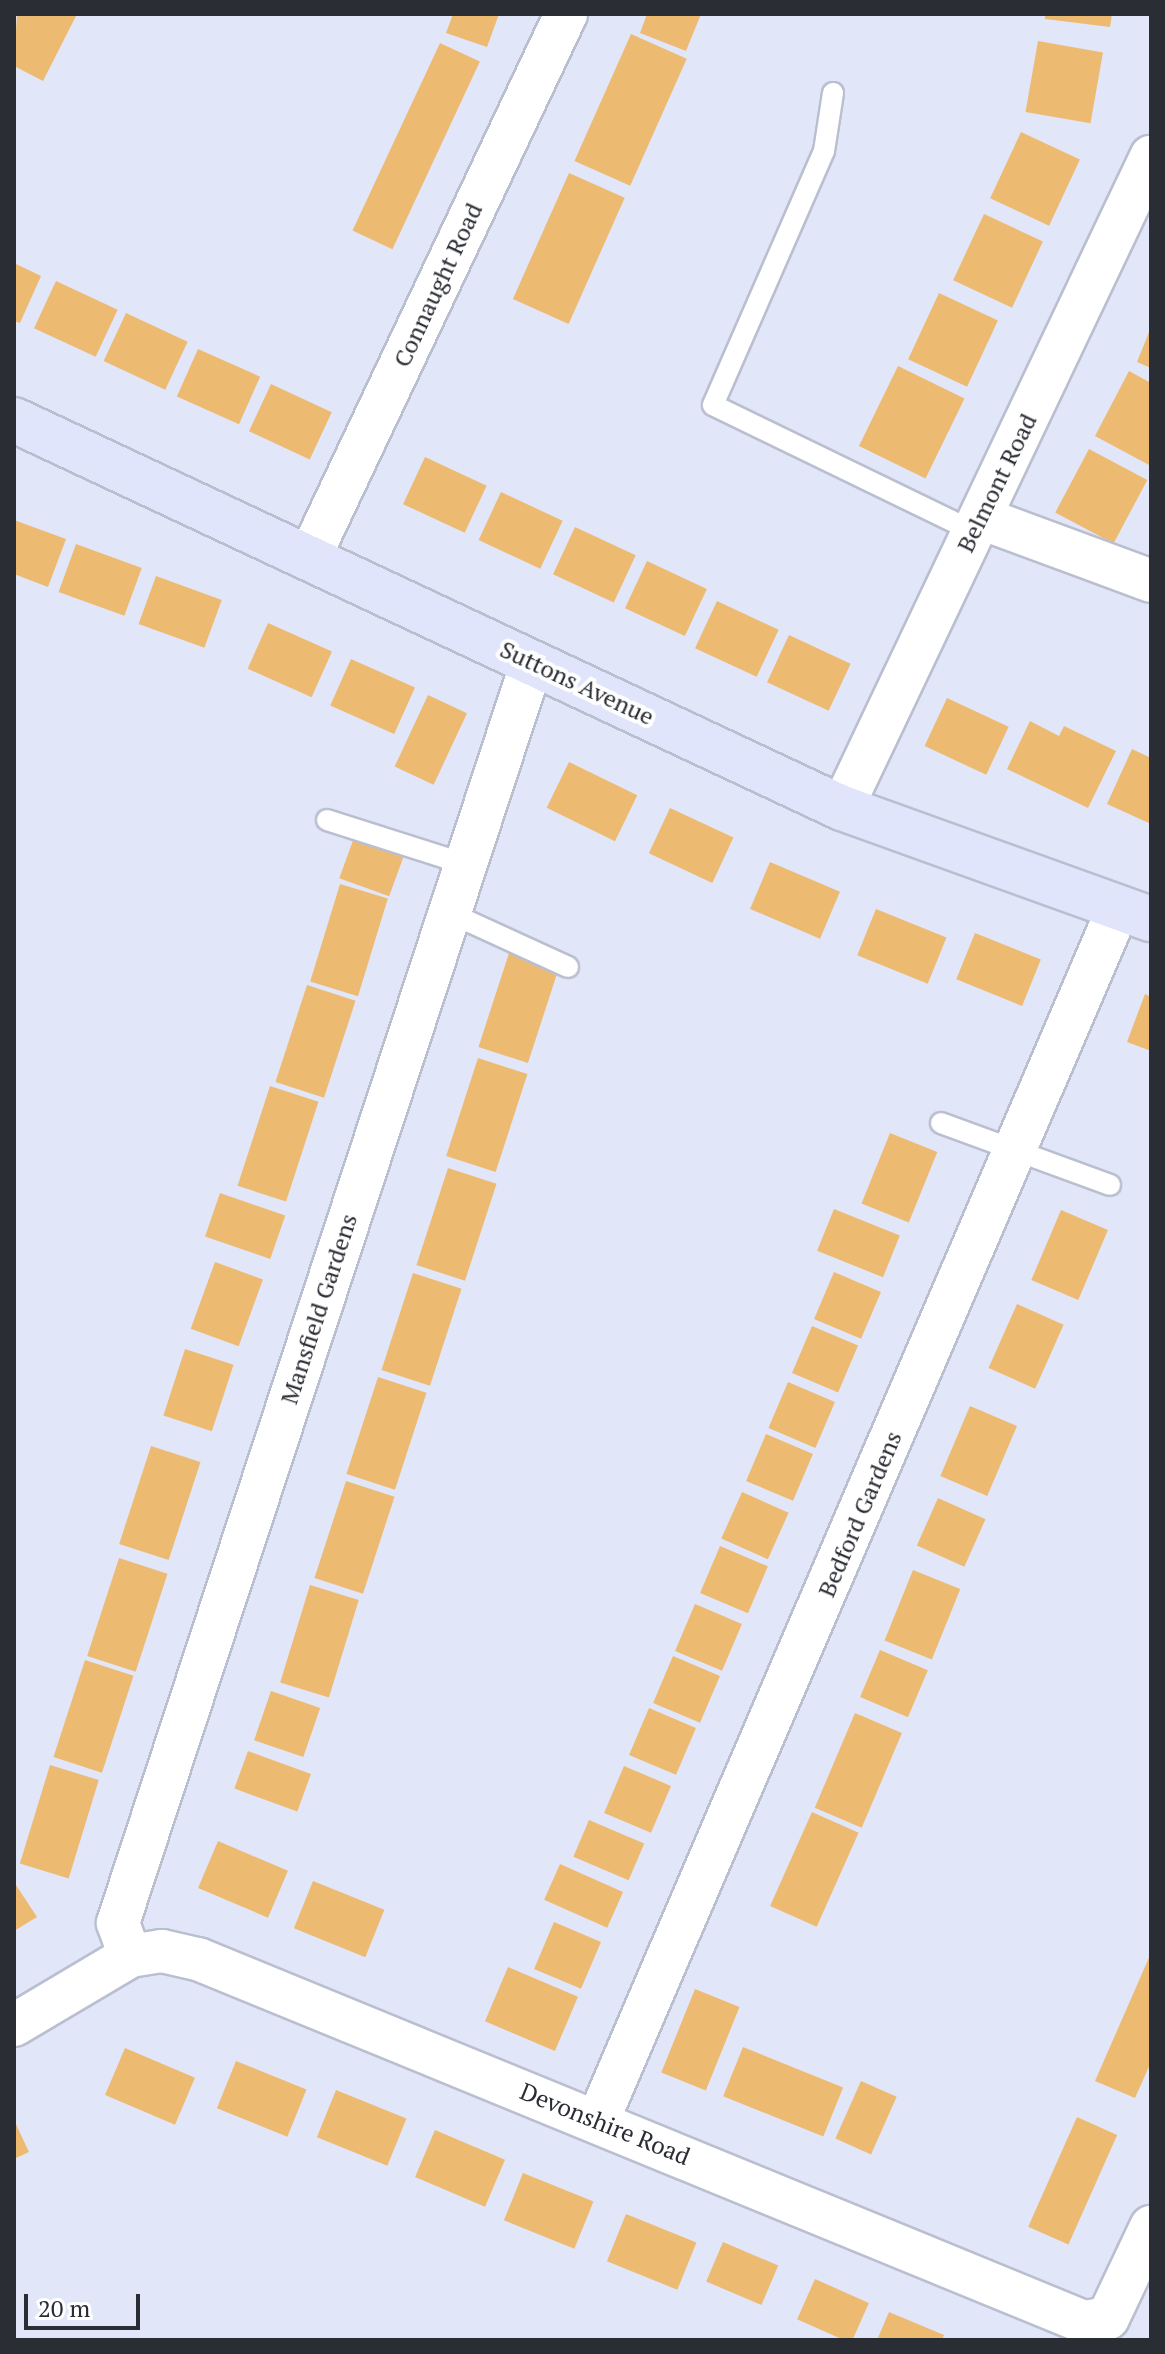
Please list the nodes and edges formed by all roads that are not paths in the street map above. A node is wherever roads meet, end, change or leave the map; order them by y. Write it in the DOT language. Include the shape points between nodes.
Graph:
graph roads {
  1 [pos="566,14"];
  2 [pos="833,93"];
  3 [pos="1151,157"];
  4 [pos="14,420"];
  5 [pos="977,525"];
  6 [pos="310,556"];
  7 [pos="1151,581"];
  8 [pos="532,662"];
  9 [pos="842,808"];
  10 [pos="327,820"];
  11 [pos="465,864"];
  12 [pos="448,912"];
  13 [pos="1135,913"];
  14 [pos="568,967"];
  15 [pos="941,1123"];
  16 [pos="1017,1153"];
  17 [pos="1110,1185"];
  18 [pos="130,1956"];
  19 [pos="14,2025"];
  20 [pos="598,2120"];
  21 [pos="1151,2227"];
  1 -- 6 [label="street, Connaught Road"];
  2 -- 5 [label="lane" via="824,151 713,405"];
  3 -- 5 [label="street, Belmont Road"];
  4 -- 6 [label="street, Suttons Avenue"];
  5 -- 7 [label="street"];
  5 -- 9 [label="street, Belmont Road"];
  6 -- 8 [label="street, Suttons Avenue"];
  8 -- 9 [label="street, Suttons Avenue"];
  8 -- 11 [label="street, Mansfield Gardens"];
  9 -- 13 [label="street, Suttons Avenue"];
  10 -- 11 [label="lane"];
  11 -- 12 [label="street, Mansfield Gardens"];
  12 -- 14 [label="lane"];
  12 -- 18 [label="street, Mansfield Gardens" via="118,1923"];
  13 -- 16 [label="street, Bedford Gardens"];
  15 -- 16 [label="lane"];
  16 -- 17 [label="lane"];
  16 -- 20 [label="street, Bedford Gardens"];
  18 -- 19 [label="street, Devonshire Road"];
  18 -- 20 [label="street, Devonshire Road" via="162,1951 198,1959"];
  20 -- 21 [label="street, Devonshire Road" via="1084,2322 1108,2318"];
}
